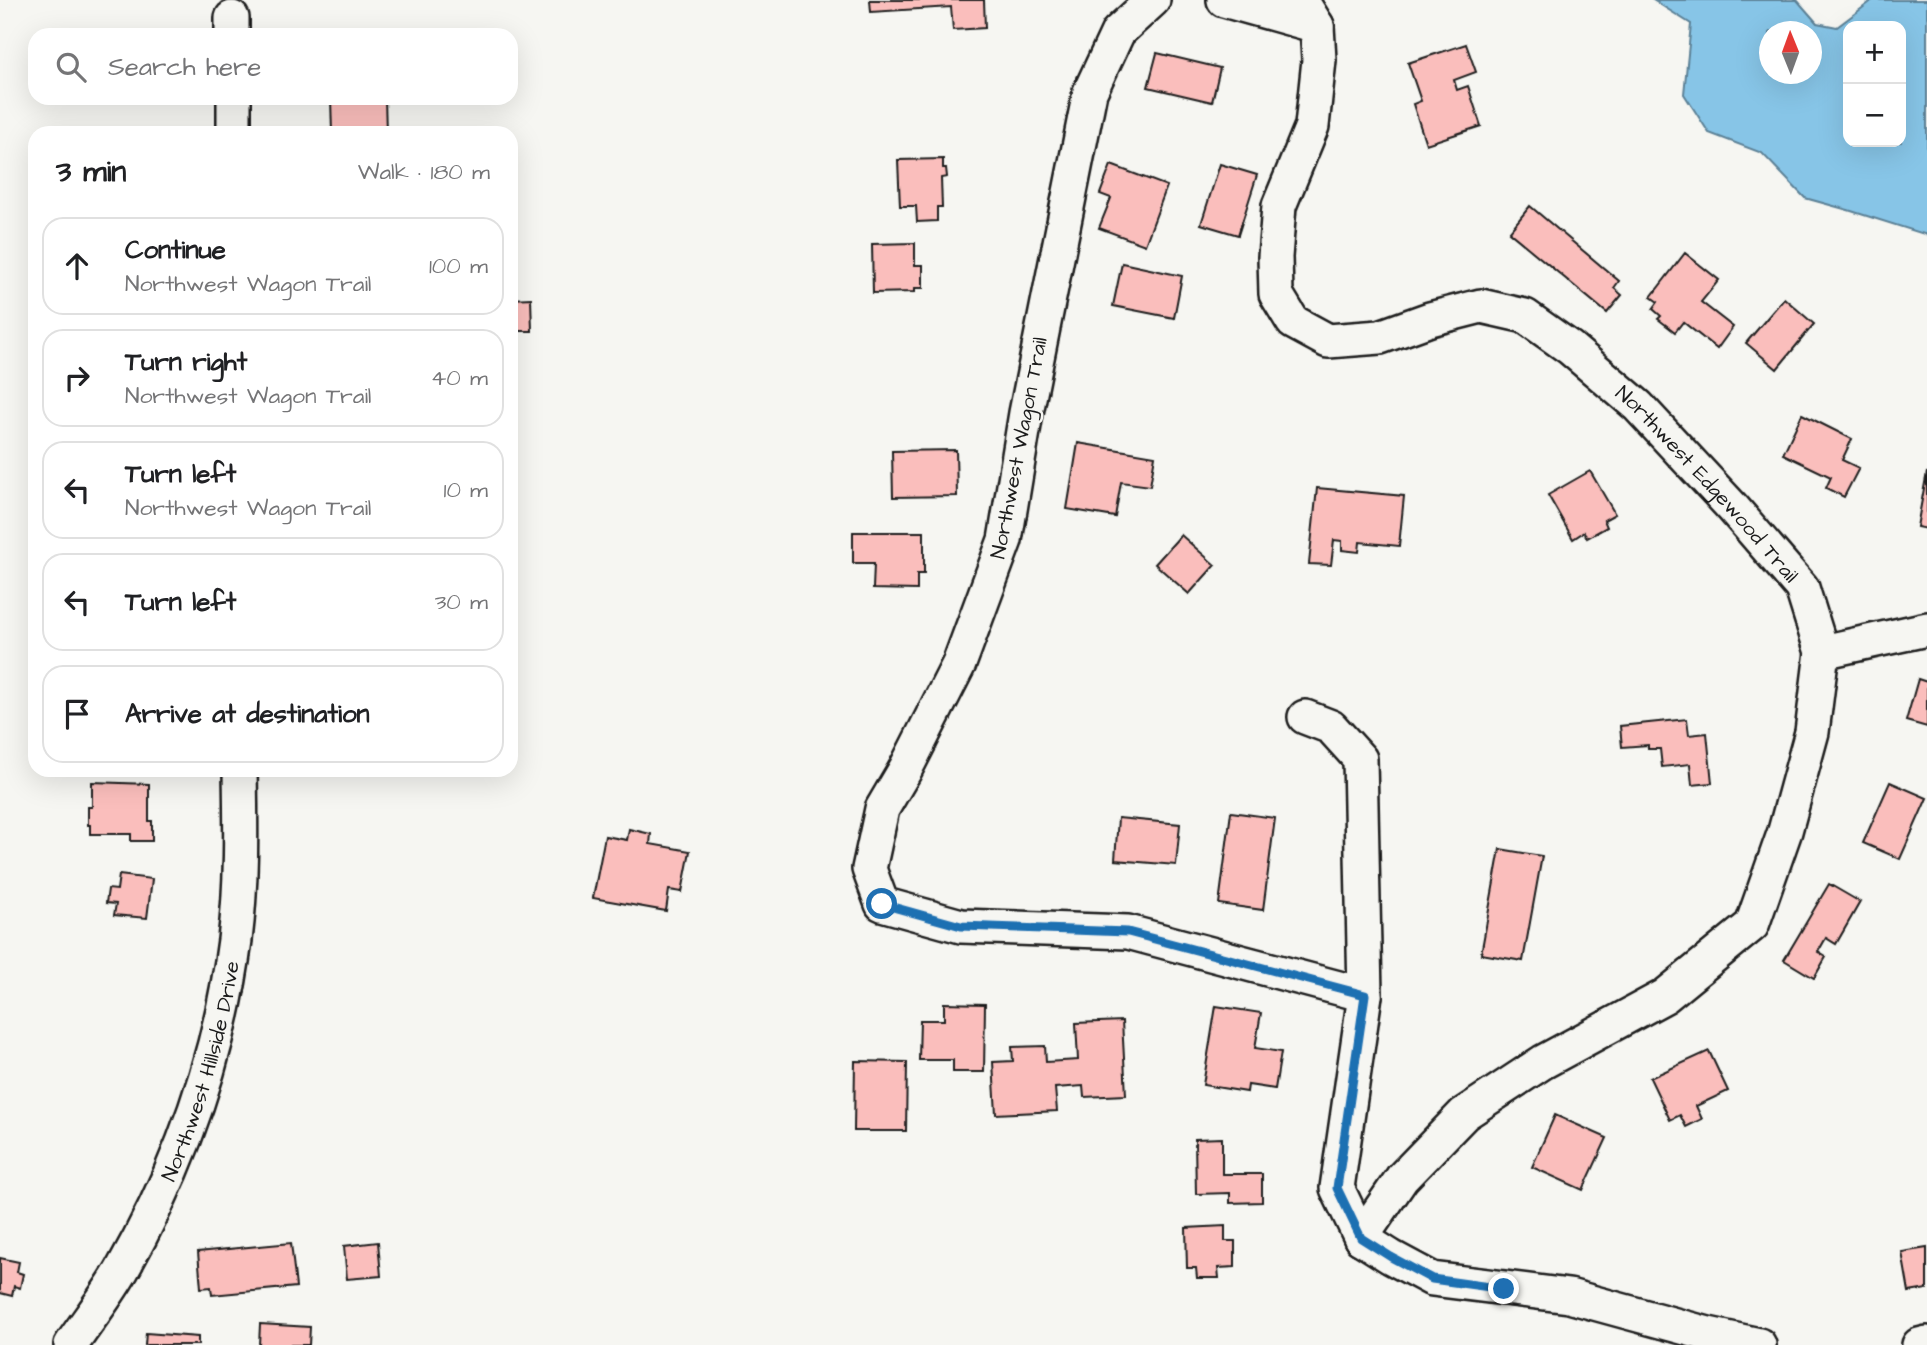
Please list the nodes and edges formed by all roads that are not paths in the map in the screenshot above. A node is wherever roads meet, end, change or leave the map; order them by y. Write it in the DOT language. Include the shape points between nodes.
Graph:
graph roads {
  1 [pos="1153,0"];
  2 [pos="1224,0"];
  3 [pos="1309,13"];
  4 [pos="234,105"];
  5 [pos="234,126"];
  6 [pos="1927,629"];
  7 [pos="1822,652"];
  8 [pos="1305,717"];
  9 [pos="240,777"];
  10 [pos="1365,995"];
  11 [pos="1361,1238"];
  12 [pos="1927,1343"];
  13 [pos="71,1345"];
  14 [pos="1759,1345"];
  15 [pos="1919,1345"];
  1 -- 10 [label="street, Northwest Wagon Trail" via="1118,32 1090,92 1005,540 959,664 882,809 869,869 882,904 961,926 1128,932"];
  2 -- 3 [label="street"];
  3 -- 7 [label="street, Northwest Edgewood Trail" via="1319,60 1312,126 1279,206 1275,257 1276,294 1293,322 1328,341 1380,337 1480,306 1525,316 1639,406 1733,508 1802,588"];
  4 -- 5 [label="street"];
  6 -- 7 [label="street"];
  7 -- 11 [label="street, Northwest Edgewood Trail" via="1812,732 1785,831 1752,925 1665,996 1543,1062 1464,1114 1402,1178"];
  8 -- 10 [label="street" via="1331,727 1360,759"];
  9 -- 13 [label="street, Northwest Hillside Drive" via="235,939 205,1083 162,1193 121,1272"];
  10 -- 11 [label="street" via="1337,1188"];
  11 -- 14 [label="street" via="1432,1279 1569,1296"];
  12 -- 15 [label="street"];
}
